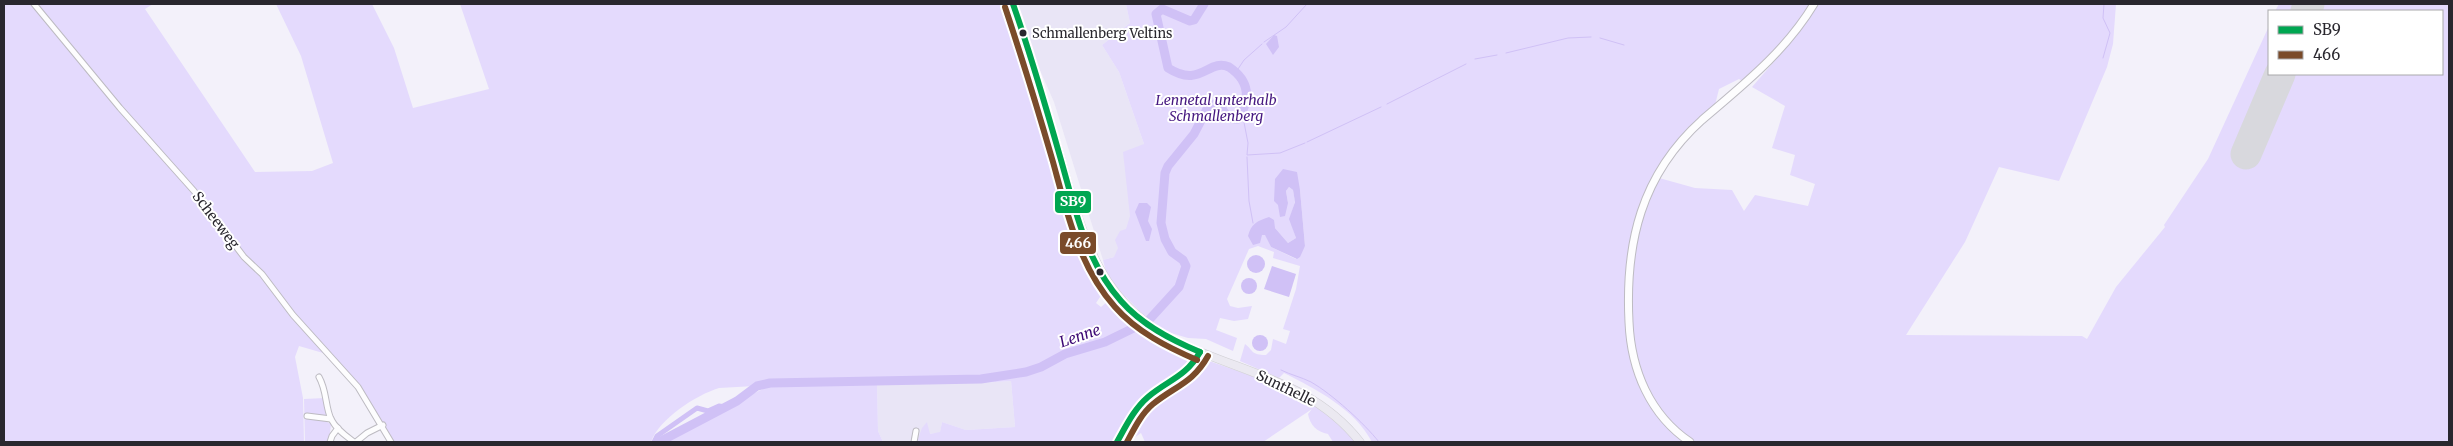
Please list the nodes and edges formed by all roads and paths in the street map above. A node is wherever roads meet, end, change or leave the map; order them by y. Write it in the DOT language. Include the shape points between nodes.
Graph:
graph roads {
  1 [pos="34,4"];
  2 [pos="1013,4"];
  3 [pos="1814,4"];
  4 [pos="1200,352"];
  5 [pos="319,377"];
  6 [pos="307,416"];
  7 [pos="331,419"];
  8 [pos="383,426"];
  9 [pos="338,428"];
  10 [pos="916,431"];
  11 [pos="330,442"];
  12 [pos="355,442"];
  13 [pos="391,442"];
  14 [pos="914,442"];
  15 [pos="1117,442"];
  16 [pos="1360,442"];
  17 [pos="1690,442"];
  1 -- 8 [label="street, Scheeweg" via="120,108 184,178 244,257 346,372"];
  2 -- 4 [label="main road, Sunthelle" via="1080,227 1094,261 1114,292 1137,316 1170,338"];
  3 -- 17 [label="main road" via="1778,52 1676,148 1647,194 1635,229 1630,273 1630,338 1639,377 1662,416"];
  4 -- 15 [label="street" via="1187,373 1150,395 1138,407"];
  4 -- 16 [label="main road, Sunthelle" via="1308,396 1334,415"];
  5 -- 7 [label="street" via="326,391"];
  6 -- 7 [label="street"];
  7 -- 9 [label="street"];
  8 -- 12 [label="street"];
  8 -- 13 [label="street, Scheeweg"];
  9 -- 11 [label="street"];
  9 -- 12 [label="street"];
  10 -- 14 [label="street"];
}
